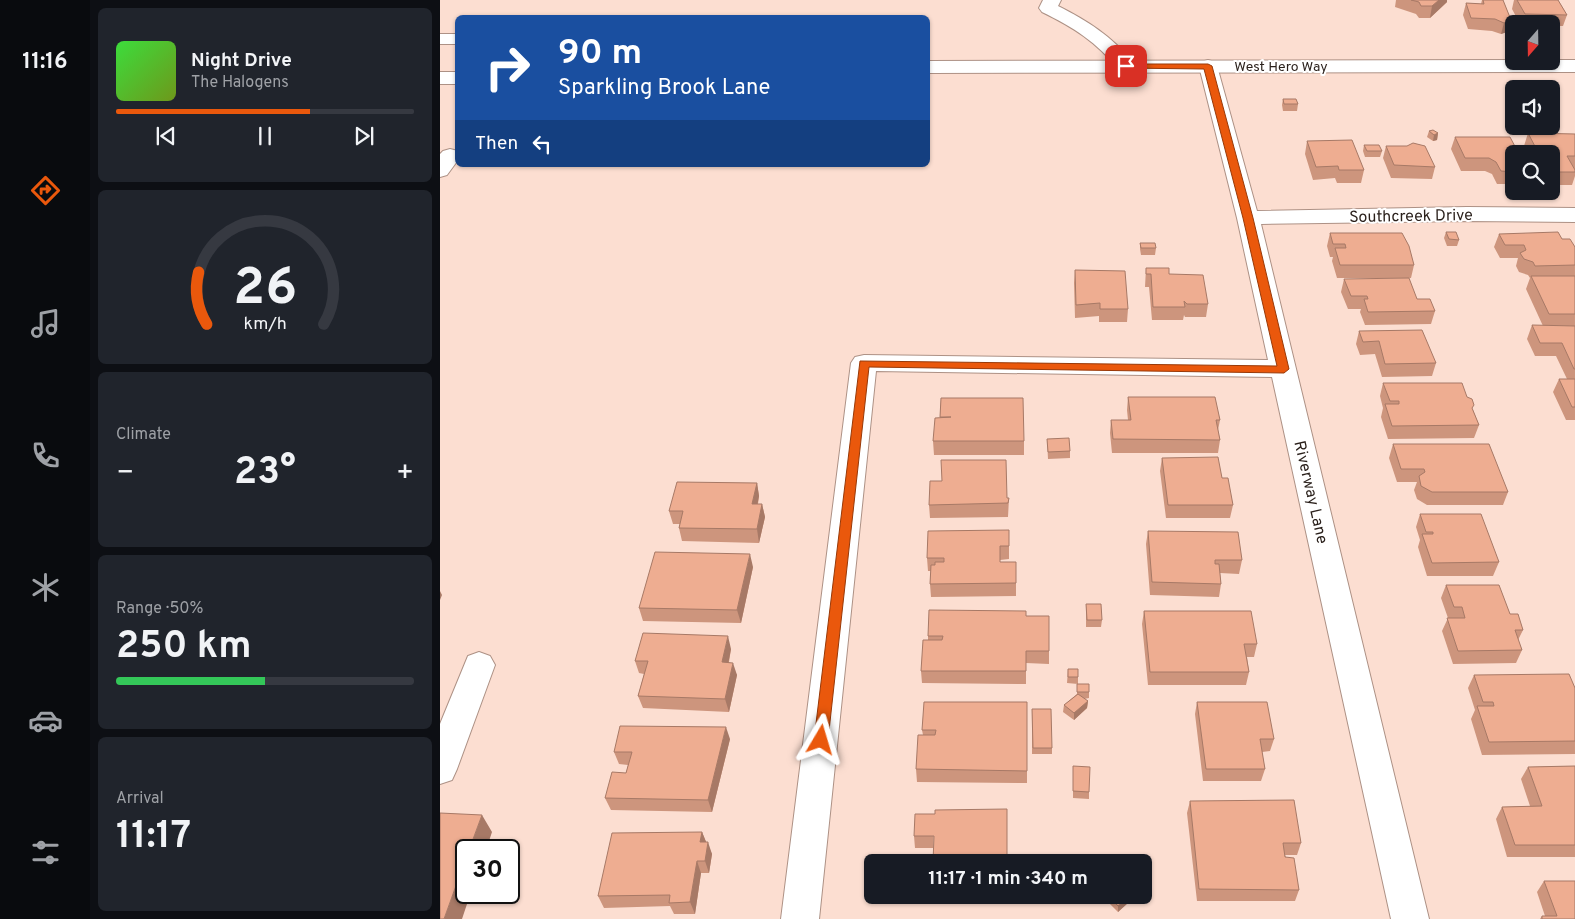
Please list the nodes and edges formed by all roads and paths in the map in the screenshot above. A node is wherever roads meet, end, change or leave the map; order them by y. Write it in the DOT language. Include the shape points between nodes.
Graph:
graph roads {
  1 [pos="1052,0"];
  2 [pos="440,39"];
  3 [pos="455,39"];
  4 [pos="1126,66"];
  5 [pos="1208,66"];
  6 [pos="1575,66"];
  7 [pos="930,67"];
  8 [pos="440,78"];
  9 [pos="455,78"];
  10 [pos="1575,215"];
  11 [pos="1248,218"];
  12 [pos="1284,369"];
  13 [pos="478,665"];
  14 [pos="440,769"];
  15 [pos="800,919"];
  16 [pos="1410,919"];
  1 -- 4 [label="street" via="1048,8 1093,30 1108,42"];
  2 -- 3 [label="street"];
  4 -- 5 [label="street, West Hero Way"];
  4 -- 7 [label="street, West Hero Way"];
  5 -- 6 [label="street, West Hero Way"];
  5 -- 11 [label="street, Riverway Lane"];
  8 -- 9 [label="street"];
  10 -- 11 [label="street, Southcreek Drive"];
  11 -- 12 [label="street, Riverway Lane"];
  12 -- 15 [label="street" via="864,363"];
  12 -- 16 [label="street, Riverway Lane"];
  13 -- 14 [label="street"];
}
